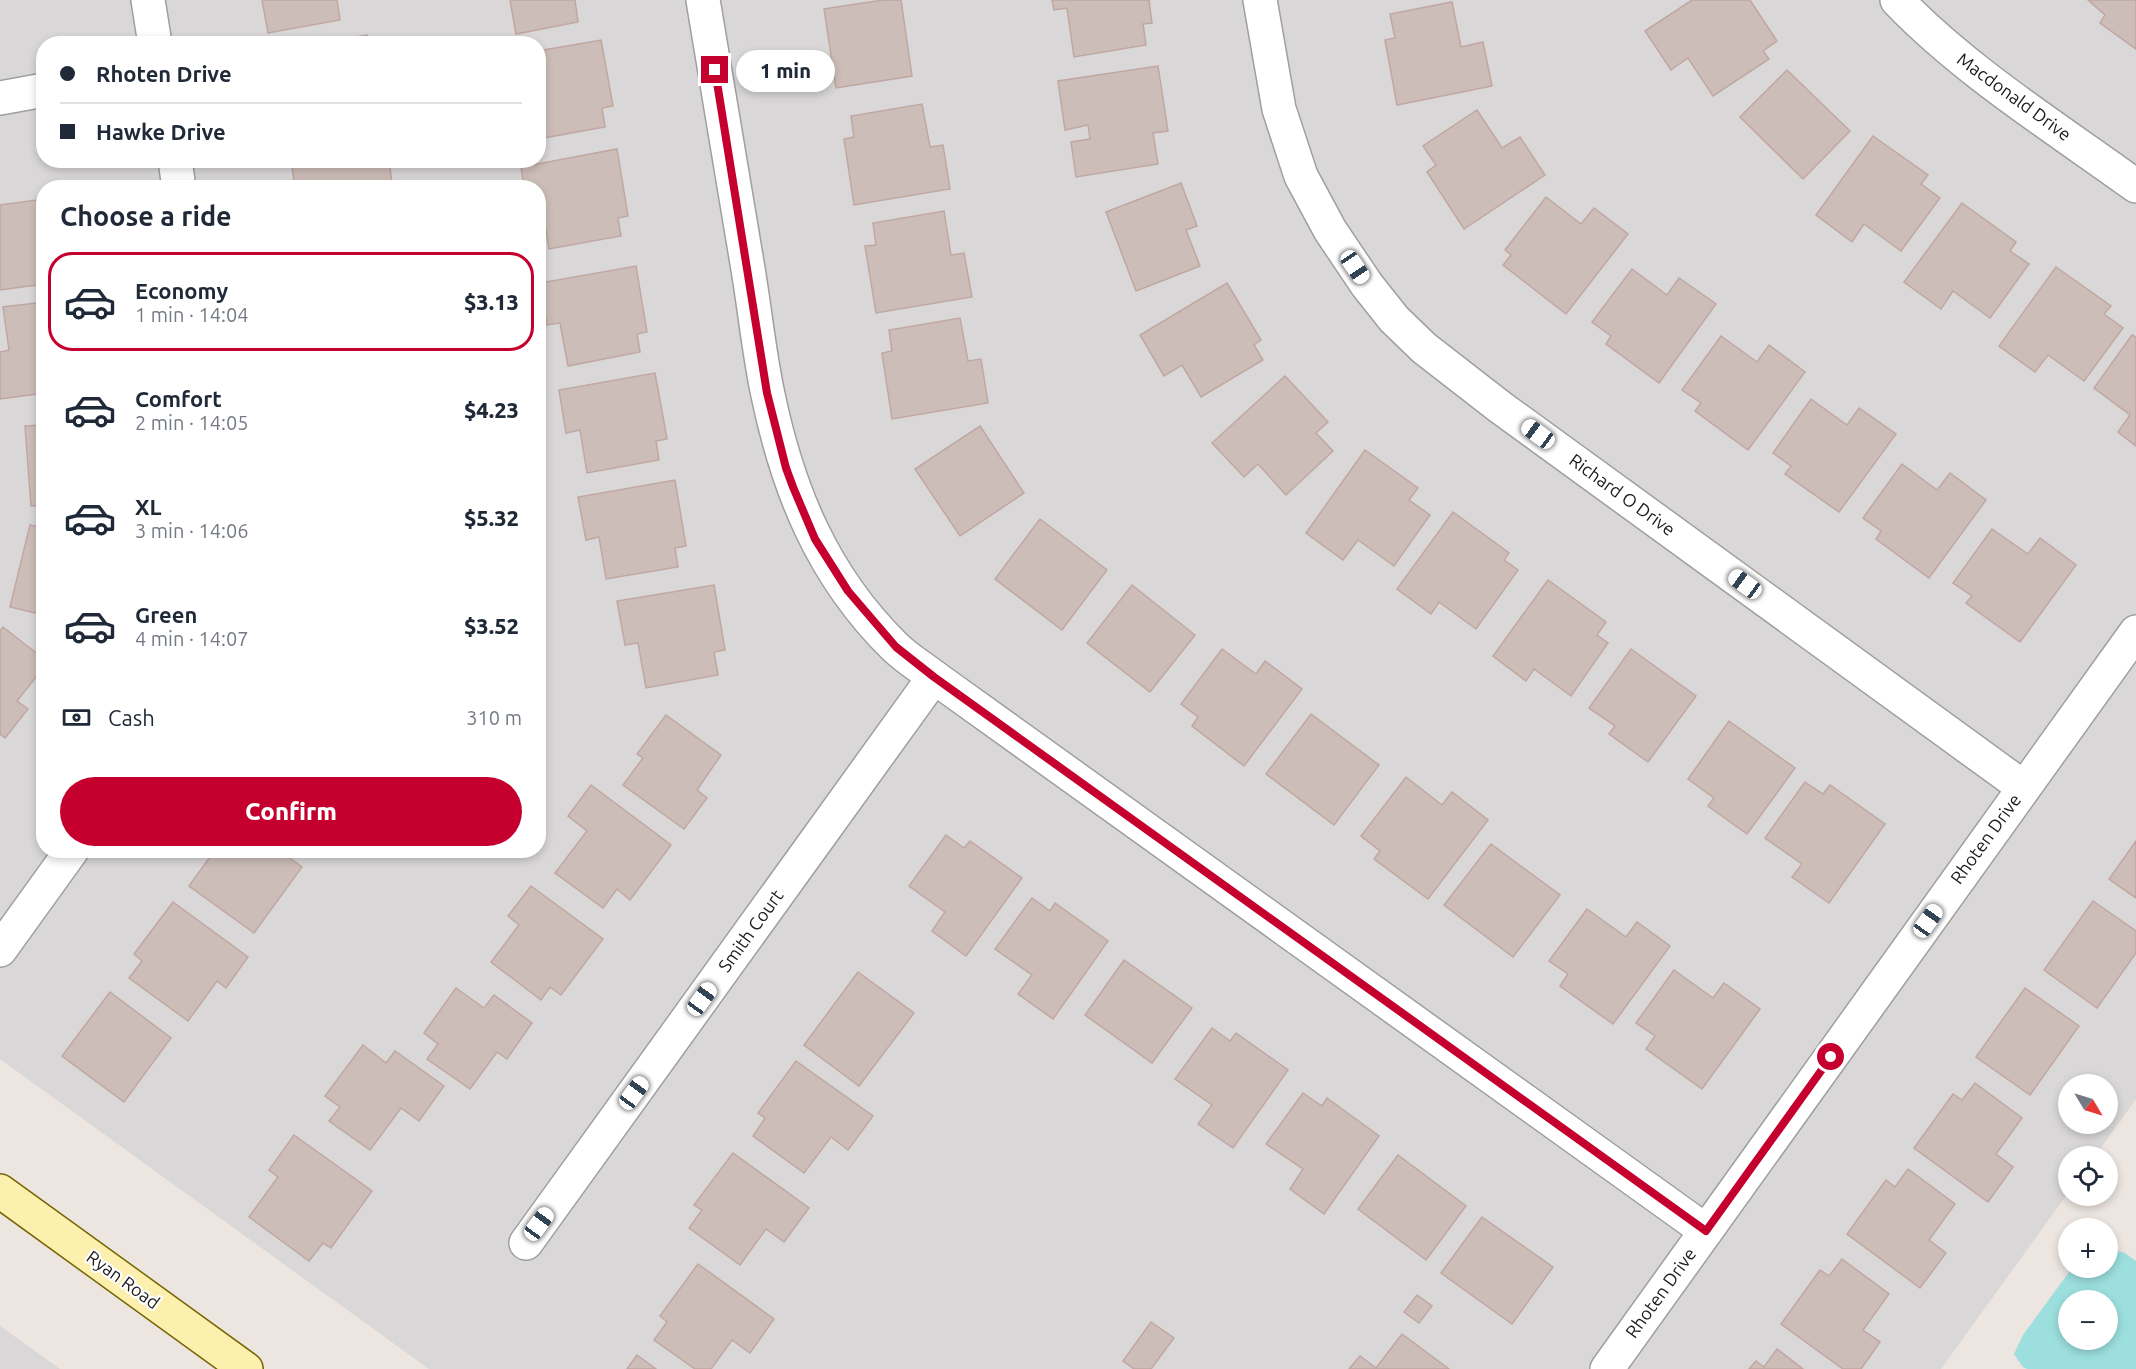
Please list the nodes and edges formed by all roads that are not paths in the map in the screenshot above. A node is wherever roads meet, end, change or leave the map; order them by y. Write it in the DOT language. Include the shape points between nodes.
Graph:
graph roads {
  1 [pos="148,0"];
  2 [pos="704,0"];
  3 [pos="1260,0"];
  4 [pos="1898,0"];
  5 [pos="154,36"];
  6 [pos="36,91"];
  7 [pos="0,98"];
  8 [pos="2136,186"];
  9 [pos="2136,632"];
  10 [pos="934,677"];
  11 [pos="2023,787"];
  12 [pos="66,858"];
  13 [pos="0,950"];
  14 [pos="0,1191"];
  15 [pos="1706,1231"];
  16 [pos="526,1243"];
  17 [pos="246,1369"];
  18 [pos="1607,1369"];
  1 -- 5 [label="street"];
  2 -- 10 [label="street" via="767,393 786,468 815,539 848,591 896,647"];
  3 -- 11 [label="street, Richard O Drive" via="1280,109 1301,176 1330,230 1394,320 1500,407"];
  4 -- 8 [label="street, Macdonald Drive" via="1969,66"];
  6 -- 7 [label="street"];
  9 -- 11 [label="street, Rhoten Drive"];
  10 -- 15 [label="street"];
  10 -- 16 [label="street, Smith Court"];
  11 -- 15 [label="street, Rhoten Drive"];
  12 -- 13 [label="street"];
  14 -- 17 [label="main road, Ryan Road"];
  15 -- 18 [label="street, Rhoten Drive"];
}
